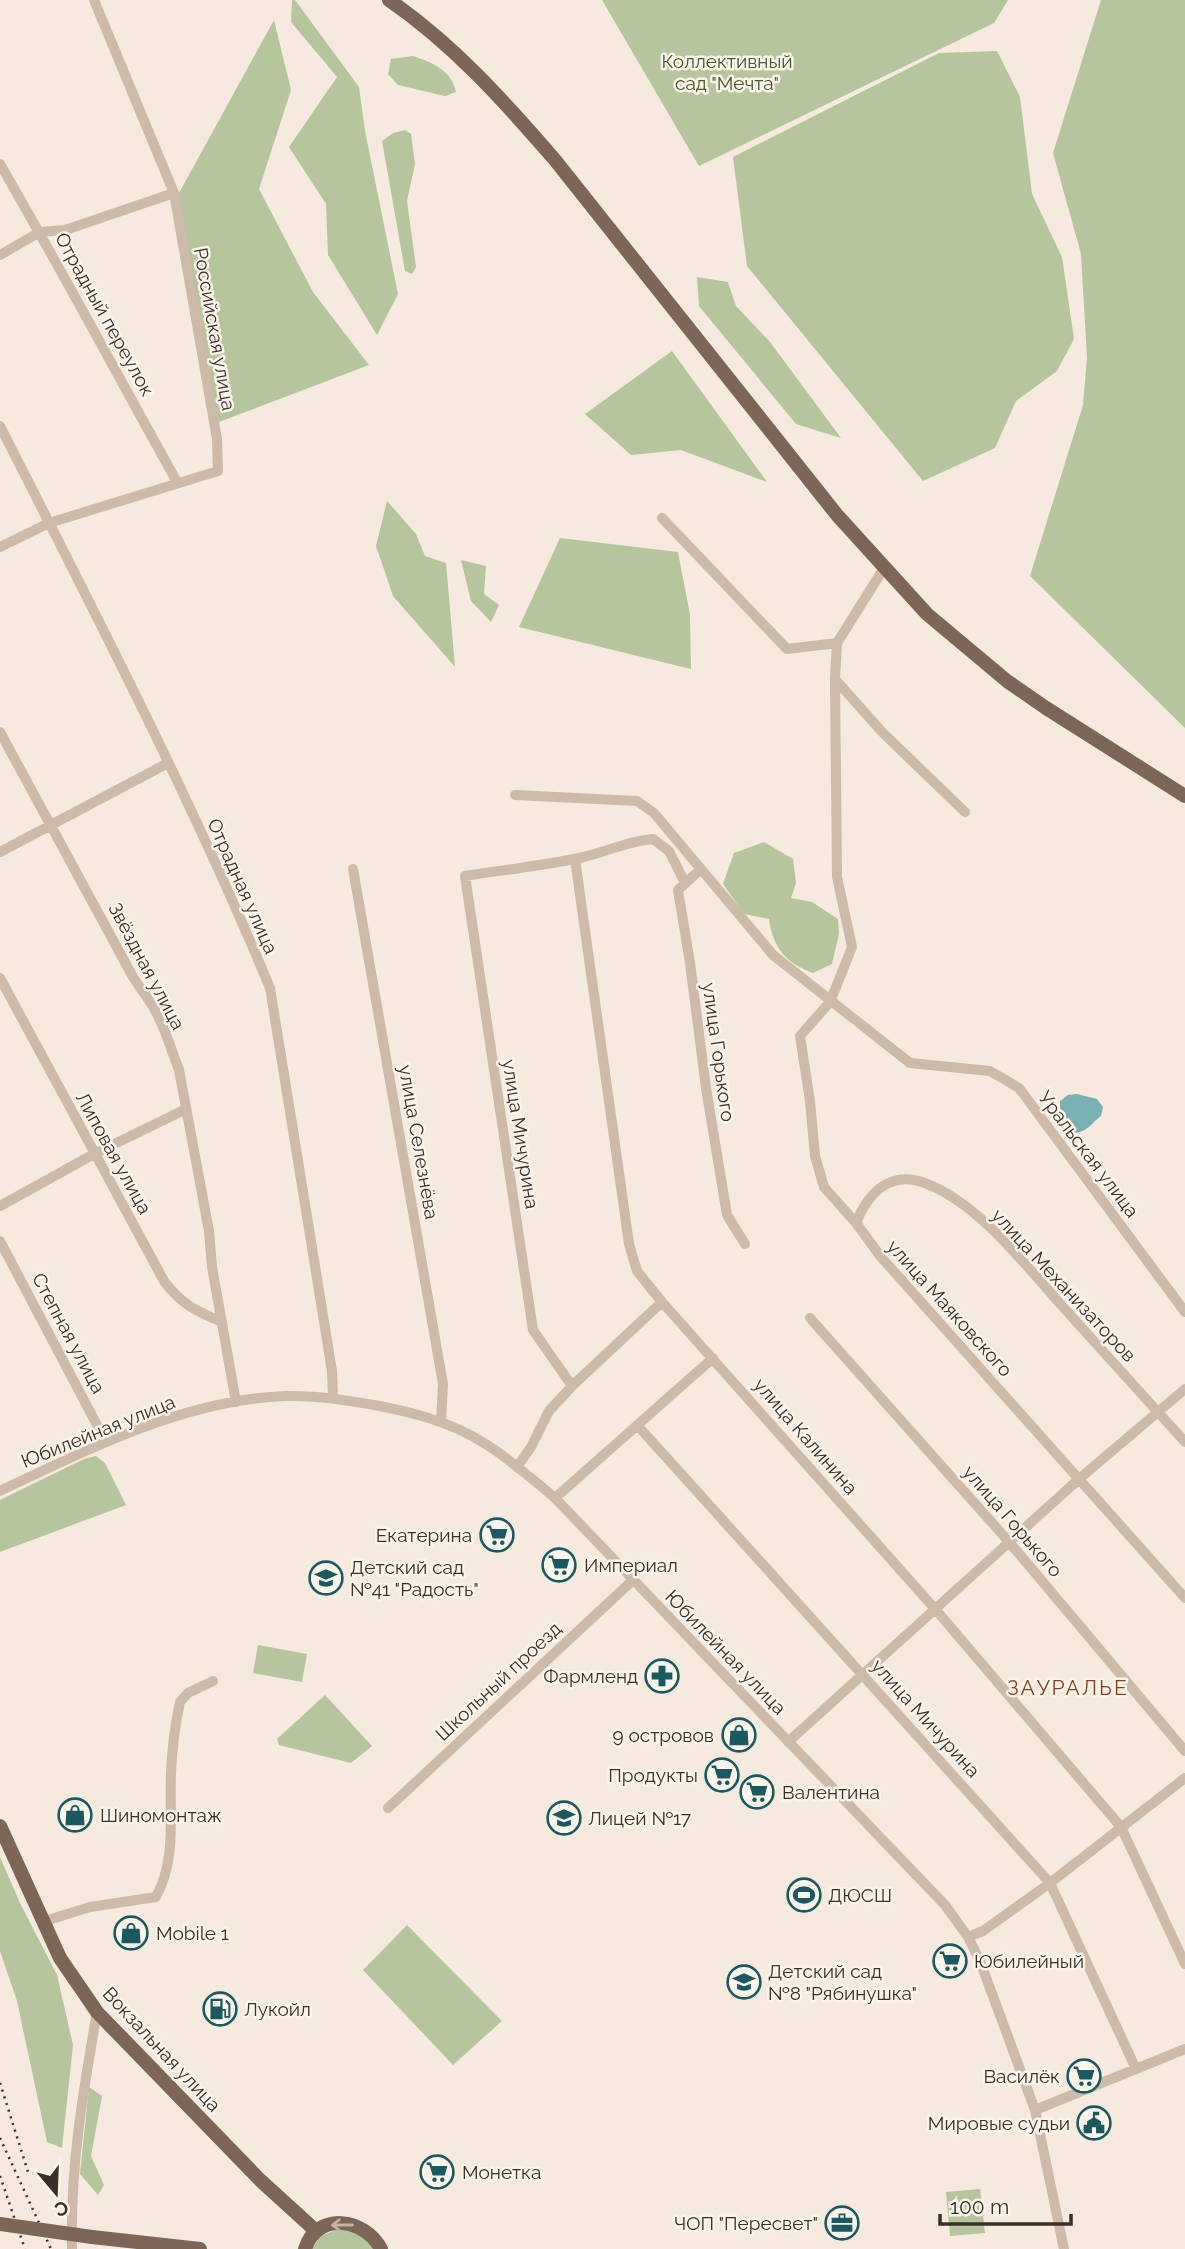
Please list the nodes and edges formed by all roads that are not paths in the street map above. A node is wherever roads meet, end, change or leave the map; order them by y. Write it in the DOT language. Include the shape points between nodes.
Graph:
graph roads {
  1 [pos="94,0"];
  2 [pos="389,0"];
  3 [pos="0,164"];
  4 [pos="174,193"];
  5 [pos="40,232"];
  6 [pos="0,256"];
  7 [pos="0,426"];
  8 [pos="177,482"];
  9 [pos="662,518"];
  10 [pos="49,523"];
  11 [pos="0,547"];
  12 [pos="884,568"];
  13 [pos="837,643"];
  14 [pos="835,679"];
  15 [pos="0,732"];
  16 [pos="167,763"];
  17 [pos="516,795"];
  18 [pos="1185,796"];
  19 [pos="965,812"];
  20 [pos="51,824"];
  21 [pos="0,852"];
  22 [pos="575,859"];
  23 [pos="353,869"];
  24 [pos="701,869"];
  25 [pos="685,883"];
  26 [pos="0,978"];
  27 [pos="830,1002"];
  28 [pos="186,1109"];
  29 [pos="94,1154"];
  30 [pos="0,1206"];
  31 [pos="856,1223"];
  32 [pos="0,1241"];
  33 [pos="745,1244"];
  34 [pos="662,1302"];
  35 [pos="1185,1312"];
  36 [pos="810,1318"];
  37 [pos="222,1322"];
  38 [pos="713,1357"];
  39 [pos="572,1386"];
  40 [pos="1185,1389"];
  41 [pos="333,1398"];
  42 [pos="236,1402"];
  43 [pos="1157,1411"];
  44 [pos="441,1422"];
  45 [pos="638,1426"];
  46 [pos="106,1442"];
  47 [pos="1185,1442"];
  48 [pos="517,1466"];
  49 [pos="1079,1479"];
  50 [pos="0,1491"];
  51 [pos="555,1498"];
  52 [pos="1010,1543"];
  53 [pos="633,1580"];
  54 [pos="1185,1598"];
  55 [pos="936,1610"];
  56 [pos="863,1674"];
  57 [pos="213,1681"];
  58 [pos="788,1742"];
  59 [pos="1185,1751"];
  60 [pos="1185,1778"];
  61 [pos="388,1808"];
  62 [pos="0,1826"];
  63 [pos="1121,1827"];
  64 [pos="1050,1883"];
  65 [pos="42,1922"];
  66 [pos="968,1937"];
  67 [pos="1185,1964"];
  68 [pos="97,2012"];
  69 [pos="1185,2049"];
  70 [pos="1136,2069"];
  71 [pos="1035,2110"];
  72 [pos="0,2224"];
  73 [pos="316,2231"];
  74 [pos="72,2249"];
  75 [pos="200,2249"];
  76 [pos="305,2249"];
  77 [pos="381,2249"];
  78 [pos="1064,2249"];
  1 -- 4 [label="street, Российская улица"];
  2 -- 12 [label="main road" via="464,60 505,102"];
  3 -- 5 [label="street, Отрадный переулок"];
  4 -- 5 [label="street" via="65,230"];
  4 -- 8 [label="street, Российская улица" via="218,471"];
  5 -- 6 [label="street"];
  5 -- 8 [label="street, Отрадный переулок"];
  7 -- 10 [label="street, Отрадная улица"];
  8 -- 10 [label="street"];
  9 -- 13 [label="street" via="787,649"];
  10 -- 11 [label="street"];
  10 -- 16 [label="street, Отрадная улица"];
  12 -- 13 [label="street"];
  12 -- 18 [label="main road" via="927,614 1007,681"];
  13 -- 14 [label="street, улица Маяковского"];
  14 -- 19 [label="street"];
  14 -- 27 [label="street, улица Маяковского" via="837,877 852,947"];
  15 -- 20 [label="street, Звёздная улица"];
  16 -- 20 [label="street"];
  16 -- 41 [label="street, Отрадная улица" via="270,988"];
  17 -- 24 [label="street, Уральская улица" via="637,801 654,813"];
  20 -- 21 [label="street"];
  20 -- 28 [label="street, Звёздная улица" via="164,1029 179,1070"];
  22 -- 25 [label="street" via="653,839 669,851"];
  22 -- 34 [label="street, улица Калинина" via="629,1244 637,1271"];
  22 -- 39 [label="street, улица Мичурина" via="465,876 533,1330"];
  23 -- 44 [label="street, улица Селезнёва" via="443,1384"];
  24 -- 25 [label="street"];
  24 -- 27 [label="street, Уральская улица" via="773,955"];
  25 -- 33 [label="street, улица Горького" via="678,890 718,1167 727,1215"];
  26 -- 29 [label="street, Липовая улица"];
  27 -- 31 [label="street, улица Маяковского" via="800,1037 824,1186"];
  27 -- 35 [label="street, Уральская улица" via="910,1063 990,1071 1018,1088"];
  28 -- 29 [label="street"];
  28 -- 37 [label="street, Звёздная улица"];
  29 -- 30 [label="street"];
  29 -- 37 [label="street, Липовая улица" via="177,1299"];
  31 -- 43 [label="street, улица Механизаторов" via="869,1196 880,1186 923,1182 953,1197 997,1234"];
  31 -- 49 [label="street, улица Маяковского"];
  32 -- 46 [label="street, Степная улица"];
  34 -- 38 [label="street, улица Калинина"];
  34 -- 39 [label="street"];
  36 -- 52 [label="street, улица Горького"];
  37 -- 42 [label="street, Звёздная улица"];
  38 -- 45 [label="street"];
  38 -- 55 [label="street, улица Калинина"];
  39 -- 48 [label="street" via="549,1411"];
  40 -- 43 [label="street"];
  41 -- 42 [label="street, Юбилейная улица" via="284,1396"];
  41 -- 44 [label="street, Юбилейная улица"];
  42 -- 46 [label="street, Юбилейная улица" via="194,1410"];
  43 -- 47 [label="street, улица Механизаторов"];
  43 -- 49 [label="street"];
  44 -- 48 [label="street, Юбилейная улица" via="483,1442"];
  45 -- 51 [label="street"];
  45 -- 56 [label="street, улица Мичурина"];
  46 -- 50 [label="street, Юбилейная улица"];
  48 -- 51 [label="street, Юбилейная улица"];
  49 -- 52 [label="street"];
  49 -- 54 [label="street, улица Маяковского"];
  51 -- 53 [label="street, Юбилейная улица"];
  52 -- 55 [label="street"];
  52 -- 59 [label="street, улица Горького"];
  53 -- 58 [label="street, Юбилейная улица"];
  53 -- 61 [label="street, Школьный проезд"];
  55 -- 56 [label="street"];
  55 -- 63 [label="street, улица Калинина"];
  56 -- 58 [label="street"];
  56 -- 64 [label="street, улица Мичурина"];
  57 -- 65 [label="street" via="180,1702 171,1774 171,1848 156,1897 90,1907"];
  58 -- 66 [label="street, Юбилейная улица" via="945,1905"];
  60 -- 63 [label="street"];
  62 -- 65 [label="main road, Вокзальная улица"];
  63 -- 64 [label="street"];
  63 -- 67 [label="street, улица Калинина"];
  64 -- 66 [label="street"];
  64 -- 70 [label="street, улица Мичурина"];
  65 -- 68 [label="main road, Вокзальная улица"];
  66 -- 71 [label="street, Юбилейная улица"];
  68 -- 73 [label="main road, Вокзальная улица" via="260,2180"];
  68 -- 74 [label="street" via="77,2137"];
  69 -- 70 [label="street"];
  70 -- 71 [label="street"];
  71 -- 78 [label="street, Юбилейная улица"];
  72 -- 75 [label="main road, bridge"];
  73 -- 76 [label="main road"];
  77 -- 73 [label="main road, one-way" via="368,2231 353,2224 339,2223"];
}
